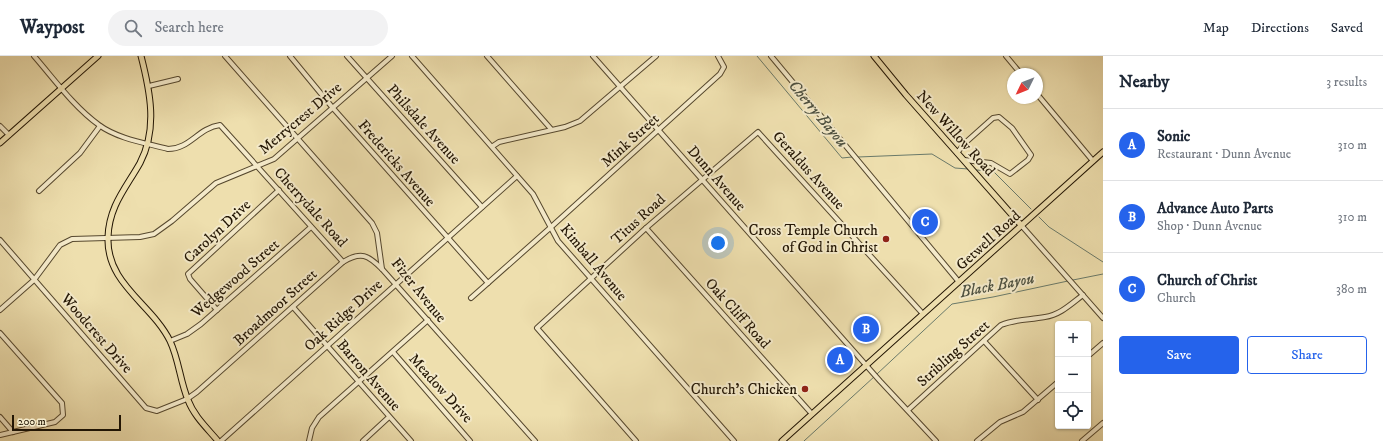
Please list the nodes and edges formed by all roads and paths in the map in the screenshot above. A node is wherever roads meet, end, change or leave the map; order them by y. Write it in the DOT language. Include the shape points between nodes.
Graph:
graph roads {
  1 [pos="34,56"];
  2 [pos="98,56"];
  3 [pos="141,56"];
  4 [pos="225,56"];
  5 [pos="290,56"];
  6 [pos="347,56"];
  7 [pos="392,56"];
  8 [pos="412,56"];
  9 [pos="487,56"];
  10 [pos="593,56"];
  11 [pos="656,56"];
  12 [pos="718,56"];
  13 [pos="771,56"];
  14 [pos="874,56"];
  15 [pos="1006,56"];
  16 [pos="1016,68"];
  17 [pos="367,78"];
  18 [pos="178,79"];
  19 [pos="149,86"];
  20 [pos="62,87"];
  21 [pos="621,87"];
  22 [pos="1043,101"];
  23 [pos="332,107"];
  24 [pos="0,126"];
  25 [pos="100,126"];
  26 [pos="551,129"];
  27 [pos="659,130"];
  28 [pos="758,132"];
  29 [pos="9,135"];
  30 [pos="297,138"];
  31 [pos="0,143"];
  32 [pos="147,143"];
  33 [pos="493,146"];
  34 [pos="957,152"];
  35 [pos="1103,152"];
  36 [pos="964,160"];
  37 [pos="1093,161"];
  38 [pos="259,166"];
  39 [pos="517,176"];
  40 [pos="702,178"];
  41 [pos="279,190"];
  42 [pos="39,191"];
  43 [pos="482,207"];
  44 [pos="1021,225"];
  45 [pos="311,227"];
  46 [pos="550,228"];
  47 [pos="646,228"];
  48 [pos="108,237"];
  49 [pos="448,238"];
  50 [pos="0,240"];
  51 [pos="343,262"];
  52 [pos="382,268"];
  53 [pos="590,278"];
  54 [pos="34,280"];
  55 [pos="959,282"];
  56 [pos="488,283"];
  57 [pos="395,284"];
  58 [pos="1083,295"];
  59 [pos="470,298"];
  60 [pos="293,307"];
  61 [pos="0,310"];
  62 [pos="217,310"];
  63 [pos="922,314"];
  64 [pos="1103,318"];
  65 [pos="428,320"];
  66 [pos="0,333"];
  67 [pos="170,341"];
  68 [pos="984,341"];
  69 [pos="1103,343"];
  70 [pos="327,346"];
  71 [pos="393,352"];
  72 [pos="1091,353"];
  73 [pos="866,365"];
  74 [pos="358,382"];
  75 [pos="1055,385"];
  76 [pos="187,399"];
  77 [pos="1038,400"];
  78 [pos="908,410"];
  79 [pos="812,414"];
  80 [pos="0,417"];
  81 [pos="389,417"];
  82 [pos="1103,423"];
  83 [pos="13,432"];
  84 [pos="0,435"];
  85 [pos="220,441"];
  86 [pos="309,441"];
  87 [pos="363,441"];
  88 [pos="410,441"];
  89 [pos="470,441"];
  90 [pos="535,441"];
  91 [pos="636,441"];
  92 [pos="734,441"];
  93 [pos="782,441"];
  94 [pos="936,441"];
  95 [pos="978,441"];
  96 [pos="1082,441"];
  1 -- 20 [label="street, Cherrydale Road"];
  2 -- 20 [label="main road"];
  3 -- 19 [label="main road"];
  4 -- 30 [label="street, Fizer Avenue"];
  5 -- 23 [label="street, Fredericks Avenue"];
  6 -- 17 [label="street, Philsdale Avenue"];
  7 -- 17 [label="street, Merrycrest Drive"];
  8 -- 33 [label="street, Kimball Avenue"];
  9 -- 26 [label="street"];
  10 -- 21 [label="street, Dunn Avenue"];
  11 -- 21 [label="street"];
  12 -- 27 [label="street, Mink Street" via="724,67 720,74"];
  13 -- 55 [label="street"];
  14 -- 34 [label="main road, New Willow Road"];
  15 -- 16 [label="street"];
  17 -- 23 [label="street, Merrycrest Drive"];
  17 -- 43 [label="street, Philsdale Avenue"];
  18 -- 19 [label="street"];
  19 -- 32 [label="main road" via="150,127"];
  20 -- 25 [label="street, Cherrydale Road"];
  20 -- 29 [label="main road"];
  21 -- 26 [label="street" via="580,121"];
  21 -- 27 [label="street, Dunn Avenue"];
  22 -- 37 [label="street"];
  23 -- 30 [label="street, Merrycrest Drive"];
  23 -- 49 [label="street, Fredericks Avenue"];
  24 -- 29 [label="street"];
  25 -- 32 [label="street, Cherrydale Road"];
  25 -- 42 [label="street" via="80,153"];
  26 -- 33 [label="street" via="499,142"];
  27 -- 40 [label="street, Dunn Avenue"];
  27 -- 46 [label="street, Mink Street"];
  28 -- 40 [label="street, Titus Road"];
  28 -- 63 [label="street, Geraldus Avenue"];
  29 -- 31 [label="main road"];
  30 -- 38 [label="street, Merrycrest Drive" via="274,159"];
  30 -- 52 [label="street, Fizer Avenue" via="372,223 377,233"];
  32 -- 38 [label="street, Cherrydale Road" via="175,149 189,142 209,126 220,124"];
  32 -- 48 [label="main road" via="140,162 116,200"];
  33 -- 39 [label="street, Kimball Avenue"];
  34 -- 36 [label="main road, New Willow Road"];
  34 -- 36 [label="street" via="993,118 999,117 1012,128 1031,155 1010,174 991,163"];
  35 -- 37 [label="main road, Getwell Road"];
  36 -- 44 [label="main road, New Willow Road"];
  37 -- 44 [label="main road, Getwell Road"];
  38 -- 41 [label="street, Cherrydale Road"];
  38 -- 48 [label="street, Merrycrest Drive" via="216,183 154,234 140,237"];
  39 -- 43 [label="street, Oak Ridge Drive"];
  39 -- 46 [label="street, Kimball Avenue" via="533,194"];
  40 -- 47 [label="street, Titus Road"];
  40 -- 73 [label="street, Dunn Avenue"];
  41 -- 45 [label="street, Cherrydale Road"];
  41 -- 62 [label="street, Carolyn Drive" via="188,274"];
  43 -- 49 [label="street, Oak Ridge Drive"];
  44 -- 55 [label="main road, Getwell Road"];
  44 -- 58 [label="street"];
  45 -- 51 [label="street, Cherrydale Road"];
  45 -- 62 [label="street, Wedgewood Street"];
  46 -- 53 [label="street, Kimball Avenue"];
  46 -- 56 [label="street, Mink Street"];
  47 -- 53 [label="street, Titus Road"];
  47 -- 79 [label="street, Oak Cliff Road"];
  48 -- 54 [label="street, Merrycrest Drive" via="72,239 60,245"];
  48 -- 67 [label="main road" via="113,266 123,285"];
  49 -- 56 [label="street, Fredericks Avenue"];
  49 -- 57 [label="street, Oak Ridge Drive"];
  50 -- 54 [label="street, Woodcrest Drive"];
  51 -- 52 [label="street, Broadmoor Street" via="361,255 373,260"];
  51 -- 60 [label="street, Broadmoor Street"];
  52 -- 57 [label="street, Fizer Avenue"];
  53 -- 91 [label="street, Titus Road" via="537,328"];
  53 -- 92 [label="street, Kimball Avenue"];
  54 -- 61 [label="street, Merrycrest Drive"];
  54 -- 76 [label="street, Woodcrest Drive" via="146,408 157,411"];
  55 -- 63 [label="main road, Getwell Road"];
  56 -- 59 [label="street, Mink Street"];
  57 -- 65 [label="street, Fizer Avenue"];
  57 -- 70 [label="street, Oak Ridge Drive"];
  58 -- 64 [label="street"];
  58 -- 68 [label="street, Stribling Street" via="1062,312 1046,317 1014,320 1001,325"];
  60 -- 70 [label="street, Barron Avenue"];
  60 -- 76 [label="street, Broadmoor Street"];
  62 -- 67 [label="street, Wedgewood Street" via="187,334"];
  63 -- 73 [label="main road, Getwell Road"];
  65 -- 71 [label="street"];
  65 -- 90 [label="street, Fizer Avenue"];
  66 -- 83 [label="street" via="62,403 63,415 55,422"];
  67 -- 76 [label="main road"];
  68 -- 77 [label="street"];
  68 -- 78 [label="street, Stribling Street"];
  69 -- 72 [label="street"];
  70 -- 74 [label="street, Barron Avenue"];
  70 -- 85 [label="street, Oak Ridge Drive"];
  71 -- 74 [label="street"];
  71 -- 89 [label="street, Meadow Drive"];
  73 -- 78 [label="street, Dunn Avenue"];
  73 -- 79 [label="main road, Getwell Road"];
  74 -- 81 [label="street, Barron Avenue"];
  74 -- 86 [label="street" via="319,417 312,428"];
  75 -- 77 [label="street"];
  76 -- 85 [label="main road" via="198,418"];
  77 -- 95 [label="street" via="1023,412 1000,422"];
  78 -- 94 [label="street, Dunn Avenue"];
  79 -- 93 [label="main road, Getwell Road"];
  80 -- 83 [label="street"];
  81 -- 87 [label="street"];
  81 -- 88 [label="street, Barron Avenue"];
  82 -- 96 [label="street"];
  83 -- 84 [label="street"];
}
